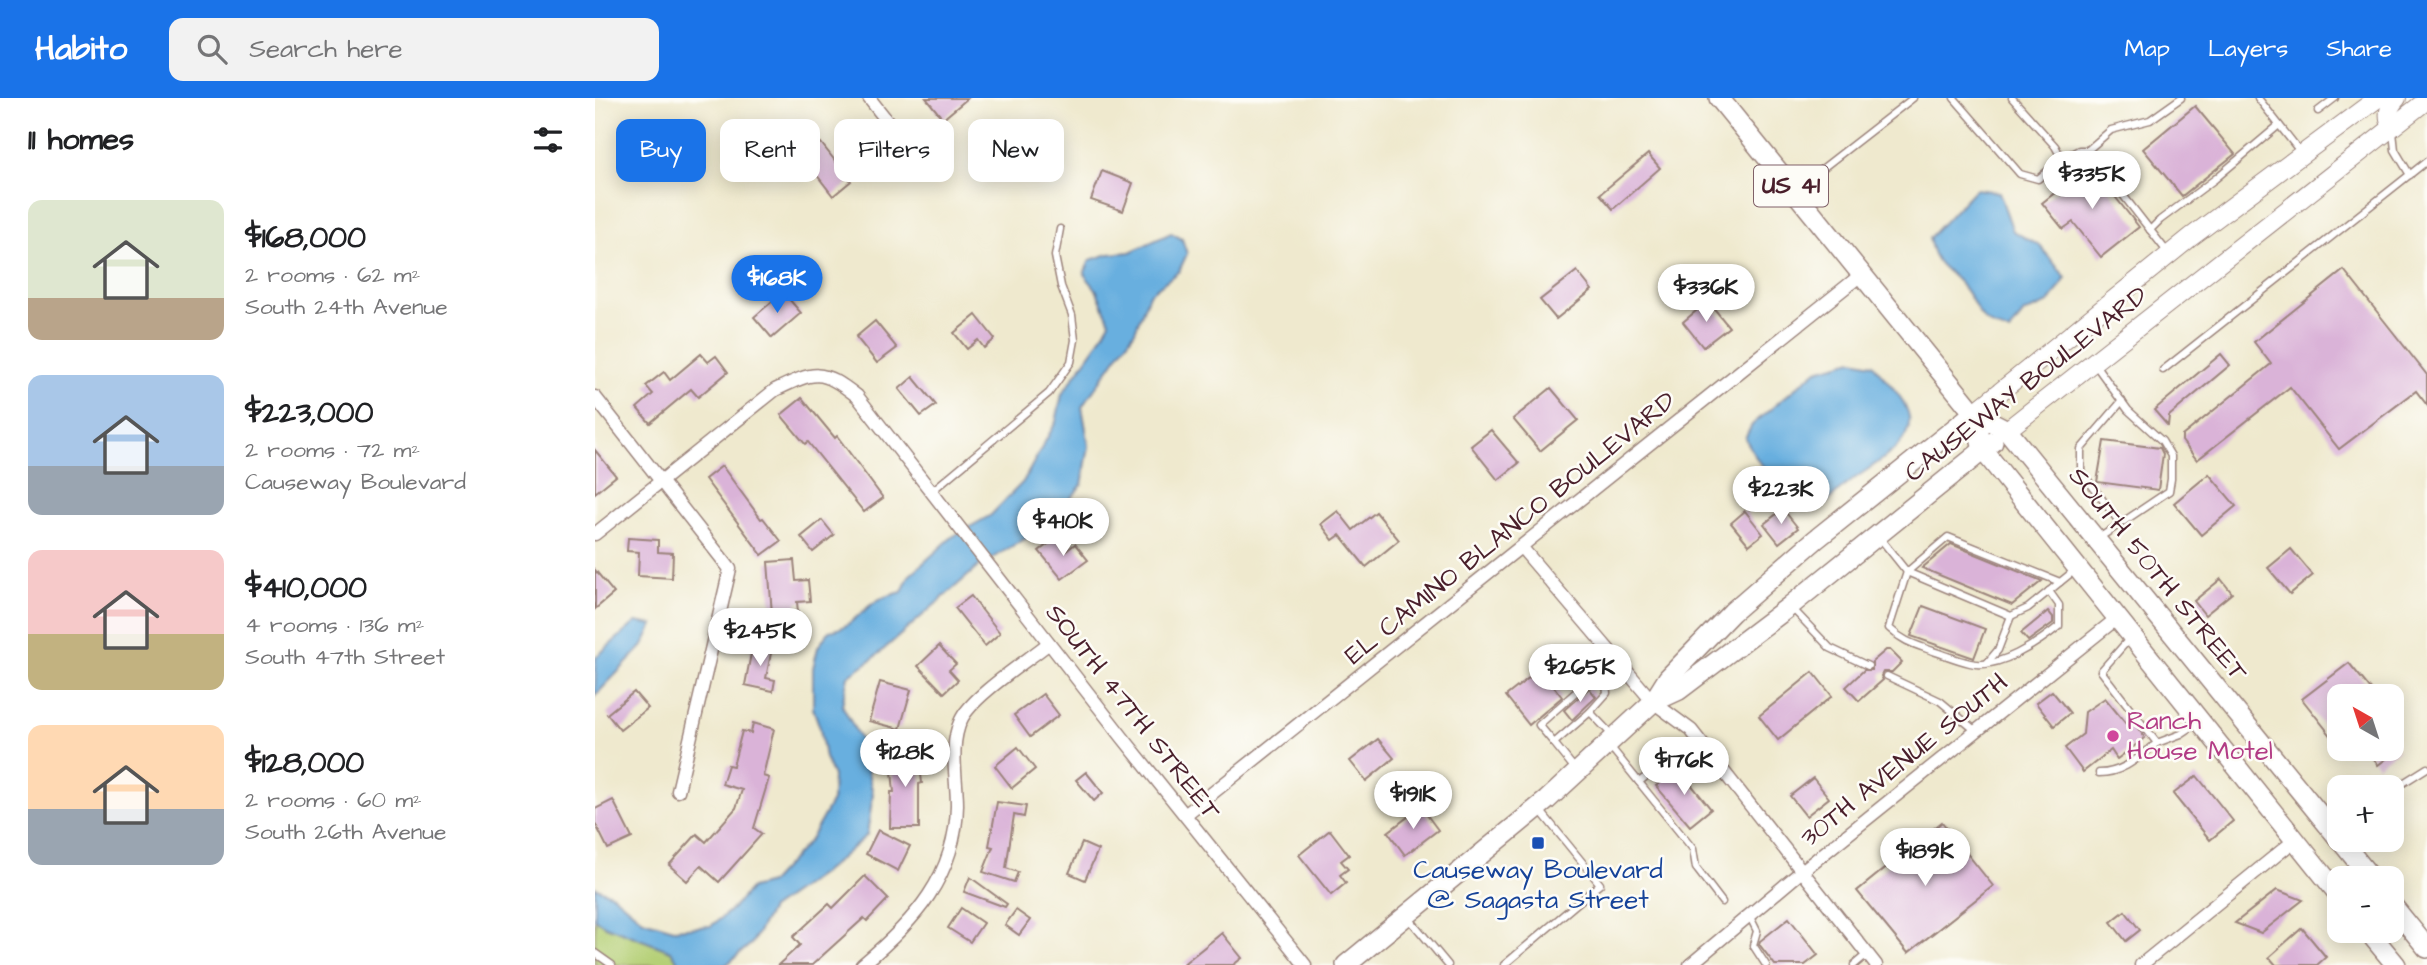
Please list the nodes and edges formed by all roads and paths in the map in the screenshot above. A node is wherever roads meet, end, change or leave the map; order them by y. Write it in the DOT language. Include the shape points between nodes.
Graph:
graph roads {
  1 [pos="869,98"];
  2 [pos="1719,98"];
  3 [pos="1913,98"];
  4 [pos="1954,98"];
  5 [pos="2012,98"];
  6 [pos="2181,98"];
  7 [pos="2258,98"];
  8 [pos="2335,98"];
  9 [pos="2378,98"];
  10 [pos="2397,98"];
  11 [pos="2427,100"];
  12 [pos="2318,111"];
  13 [pos="886,119"];
  14 [pos="2279,125"];
  15 [pos="2392,127"];
  16 [pos="2088,150"];
  17 [pos="2302,155"];
  18 [pos="2062,159"];
  19 [pos="2427,161"];
  20 [pos="2410,175"];
  21 [pos="1794,191"];
  22 [pos="1060,229"];
  23 [pos="2150,230"];
  24 [pos="2169,255"];
  25 [pos="1862,274"];
  26 [pos="2094,362"];
  27 [pos="2163,370"];
  28 [pos="595,397"];
  29 [pos="2122,401"];
  30 [pos="1975,413"];
  31 [pos="2007,430"];
  32 [pos="1983,450"];
  33 [pos="661,482"];
  34 [pos="932,491"];
  35 [pos="2120,523"];
  36 [pos="595,534"];
  37 [pos="1878,535"];
  38 [pos="2097,539"];
  39 [pos="1522,548"];
  40 [pos="2077,569"];
  41 [pos="1907,572"];
  42 [pos="2060,582"];
  43 [pos="2049,591"];
  44 [pos="1790,606"];
  45 [pos="2011,617"];
  46 [pos="2116,619"];
  47 [pos="2131,637"];
  48 [pos="1049,643"];
  49 [pos="1614,657"];
  50 [pos="1986,664"];
  51 [pos="1868,666"];
  52 [pos="1597,673"];
  53 [pos="1887,676"];
  54 [pos="1653,702"];
  55 [pos="1590,712"];
  56 [pos="2199,722"];
  57 [pos="1976,731"];
  58 [pos="1611,741"];
  59 [pos="1554,743"];
  60 [pos="2157,743"];
  61 [pos="1668,759"];
  62 [pos="2427,768"];
  63 [pos="1578,772"];
  64 [pos="2099,773"];
  65 [pos="1639,782"];
  66 [pos="2404,782"];
  67 [pos="678,791"];
  68 [pos="1538,807"];
  69 [pos="1185,815"];
  70 [pos="2327,816"];
  71 [pos="2295,840"];
  72 [pos="1802,871"];
  73 [pos="2327,880"];
  74 [pos="1722,902"];
  75 [pos="1407,915"];
  76 [pos="1749,915"];
  77 [pos="2404,920"];
  78 [pos="2378,943"];
  79 [pos="2427,948"];
  80 [pos="595,953"];
  81 [pos="1867,954"];
  82 [pos="612,965"];
  83 [pos="862,965"];
  84 [pos="1304,965"];
  85 [pos="1346,965"];
  86 [pos="1448,965"];
  87 [pos="1504,965"];
  88 [pos="1690,965"];
  89 [pos="1766,965"];
  90 [pos="1853,965"];
  91 [pos="1876,965"];
  92 [pos="2141,965"];
  93 [pos="2396,965"];
  1 -- 13 [label="street"];
  2 -- 21 [label="main road, SOUTH 50TH STREET / US 41"];
  3 -- 21 [label="lane"];
  4 -- 18 [label="lane" via="2020,174 2038,179"];
  5 -- 18 [label="lane"];
  6 -- 16 [label="lane" via="2150,120 2111,130"];
  7 -- 14 [label="lane"];
  8 -- 12 [label="lane"];
  9 -- 17 [label="main road, CAUSEWAY BOULEVARD"];
  10 -- 15 [label="main road" via="2388,111"];
  11 -- 15 [label="main road, CAUSEWAY BOULEVARD"];
  14 -- 17 [label="lane"];
  14 -- 23 [label="lane"];
  15 -- 20 [label="lane" via="2395,150"];
  15 -- 26 [label="main road, CAUSEWAY BOULEVARD"];
  16 -- 18 [label="lane" via="2080,149"];
  16 -- 23 [label="lane"];
  17 -- 24 [label="main road, CAUSEWAY BOULEVARD"];
  19 -- 20 [label="lane"];
  20 -- 27 [label="lane"];
  21 -- 25 [label="main road, SOUTH 50TH STREET / US 41"];
  22 -- 34 [label="lane" via="1055,256 1072,314 1076,340 1072,362 1049,393"];
  23 -- 24 [label="lane"];
  24 -- 30 [label="main road, CAUSEWAY BOULEVARD"];
  25 -- 30 [label="main road, SOUTH 50TH STREET / US 41"];
  25 -- 39 [label="street, EL CAMINO BLANCO BOULEVARD"];
  26 -- 29 [label="lane"];
  26 -- 31 [label="main road, CAUSEWAY BOULEVARD"];
  28 -- 33 [label="street"];
  29 -- 35 [label="lane" via="2081,449 2081,471"];
  29 -- 35 [label="lane" via="2162,441 2171,456 2171,480 2169,491"];
  30 -- 31 [label="main road, SOUTH 50TH STREET / US 41"];
  30 -- 32 [label="main road, SOUTH 50TH STREET / US 41"];
  30 -- 54 [label="main road, CAUSEWAY BOULEVARD" via="1732,612 1668,678"];
  31 -- 32 [label="main road, CAUSEWAY BOULEVARD"];
  31 -- 38 [label="main road, SOUTH 50TH STREET / US 41"];
  32 -- 37 [label="main road, CAUSEWAY BOULEVARD"];
  32 -- 40 [label="main road, SOUTH 50TH STREET / US 41"];
  33 -- 34 [label="street, SOUTH 47TH STREET" via="775,390 810,374 835,379 857,396"];
  33 -- 36 [label="street"];
  33 -- 67 [label="street" via="730,569"];
  34 -- 48 [label="street, SOUTH 47TH STREET"];
  35 -- 38 [label="lane"];
  37 -- 41 [label="lane"];
  37 -- 44 [label="main road, CAUSEWAY BOULEVARD"];
  38 -- 70 [label="main road, SOUTH 50TH STREET / US 41"];
  39 -- 49 [label="street"];
  39 -- 69 [label="street, EL CAMINO BLANCO BOULEVARD"];
  40 -- 42 [label="lane"];
  40 -- 46 [label="main road, SOUTH 50TH STREET / US 41"];
  41 -- 42 [label="lane" via="1948,537"];
  41 -- 45 [label="lane"];
  41 -- 50 [label="lane" via="1889,628 1902,640 1971,664"];
  42 -- 43 [label="lane"];
  43 -- 45 [label="lane"];
  43 -- 50 [label="lane" via="2059,605 2059,626 2044,639"];
  44 -- 51 [label="lane" via="1831,648"];
  44 -- 54 [label="main road, CAUSEWAY BOULEVARD" via="1679,690"];
  45 -- 50 [label="lane" via="1998,650"];
  46 -- 47 [label="main road, SOUTH 50TH STREET / US 41"];
  46 -- 57 [label="street, 30TH AVENUE SOUTH"];
  47 -- 56 [label="main road, SOUTH 50TH STREET / US 41"];
  47 -- 60 [label="lane" via="2101,671"];
  48 -- 69 [label="street, SOUTH 47TH STREET"];
  48 -- 83 [label="street" via="962,717 955,736 955,835 945,864 914,917"];
  49 -- 52 [label="lane"];
  49 -- 54 [label="street"];
  52 -- 55 [label="lane" via="1607,693"];
  52 -- 59 [label="lane" via="1539,725"];
  53 -- 57 [label="lane" via="1940,701"];
  54 -- 58 [label="main road, CAUSEWAY BOULEVARD"];
  54 -- 72 [label="street" via="1691,730"];
  55 -- 58 [label="lane"];
  55 -- 59 [label="lane"];
  56 -- 60 [label="lane"];
  56 -- 71 [label="main road, SOUTH 50TH STREET / US 41"];
  57 -- 72 [label="street, 30TH AVENUE SOUTH"];
  58 -- 63 [label="main road, CAUSEWAY BOULEVARD"];
  58 -- 65 [label="lane"];
  59 -- 63 [label="lane"];
  60 -- 64 [label="lane" via="2125,767"];
  61 -- 65 [label="lane"];
  62 -- 66 [label="lane"];
  63 -- 68 [label="main road, CAUSEWAY BOULEVARD"];
  65 -- 74 [label="lane" via="1693,849 1696,868"];
  68 -- 75 [label="main road, CAUSEWAY BOULEVARD"];
  68 -- 87 [label="lane" via="1600,884"];
  69 -- 84 [label="street, SOUTH 47TH STREET"];
  71 -- 73 [label="main road, SOUTH 50TH STREET / US 41"];
  71 -- 92 [label="street"];
  72 -- 76 [label="street, 30TH AVENUE SOUTH"];
  72 -- 81 [label="street"];
  75 -- 85 [label="main road, CAUSEWAY BOULEVARD"];
  75 -- 86 [label="lane"];
  76 -- 88 [label="street, 30TH AVENUE SOUTH"];
  76 -- 89 [label="lane" via="1757,931 1753,945"];
  77 -- 79 [label="main road"];
  78 -- 93 [label="main road"];
  80 -- 82 [label="lane"];
  81 -- 90 [label="lane"];
  81 -- 91 [label="street"];
}
